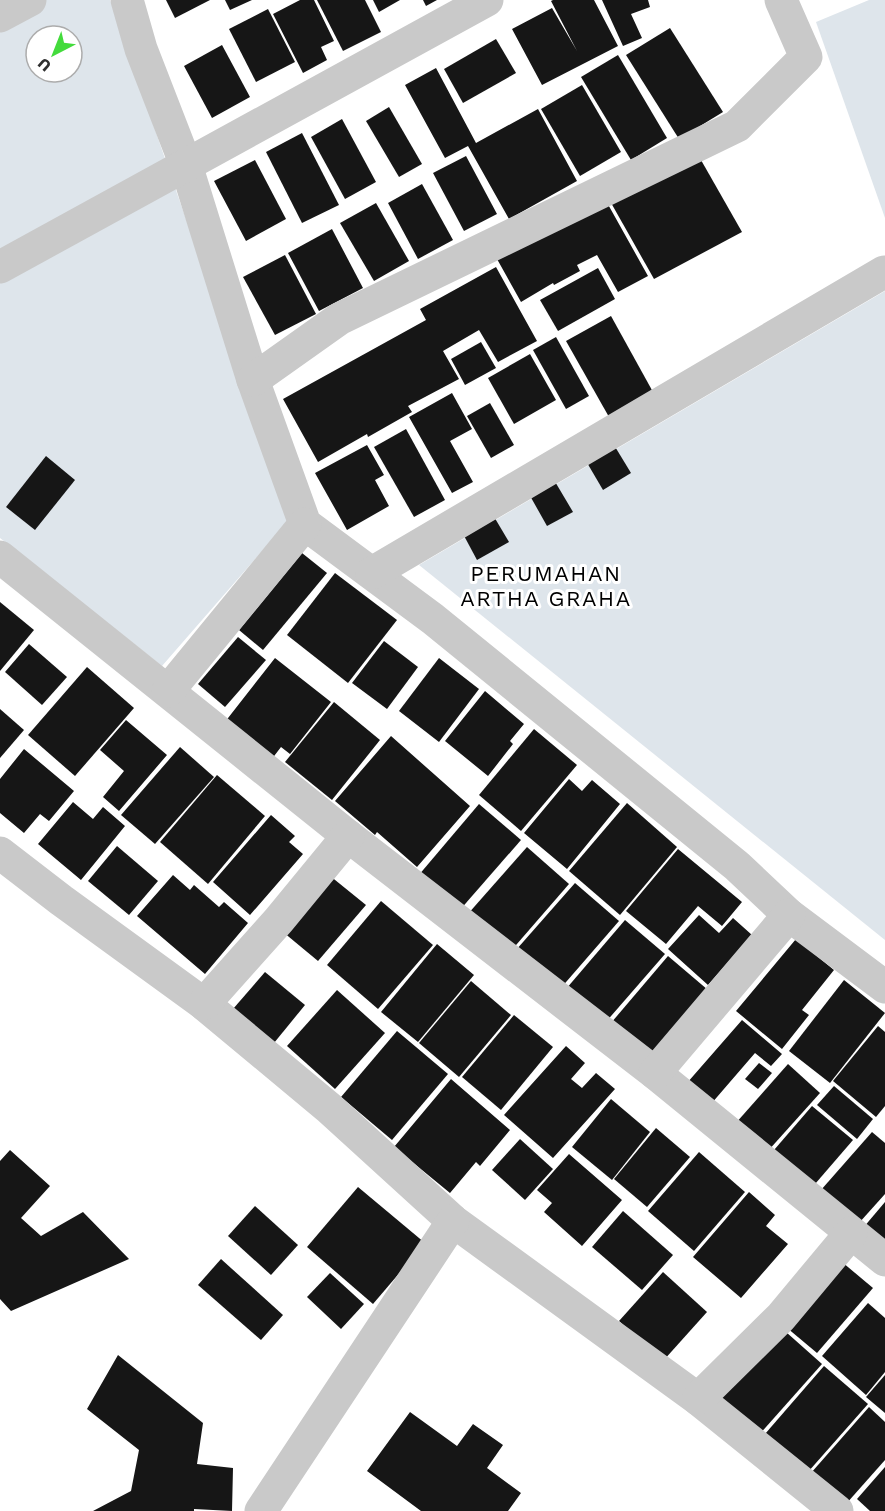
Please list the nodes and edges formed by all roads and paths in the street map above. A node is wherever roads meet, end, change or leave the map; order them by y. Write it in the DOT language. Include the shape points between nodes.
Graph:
graph roads {
  1 [pos="30,0"];
  2 [pos="126,0"];
  3 [pos="487,0"];
  4 [pos="786,1"];
  5 [pos="0,16"];
  6 [pos="186,165"];
  7 [pos="0,267"];
  8 [pos="884,272"];
  9 [pos="253,380"];
  10 [pos="305,524"];
  11 [pos="0,557"];
  12 [pos="372,573"];
  13 [pos="168,691"];
  14 [pos="348,836"];
  15 [pos="0,853"];
  16 [pos="789,915"];
  17 [pos="885,987"];
  18 [pos="204,1004"];
  19 [pos="655,1072"];
  20 [pos="453,1221"];
  21 [pos="851,1233"];
  22 [pos="885,1260"];
  23 [pos="698,1399"];
  24 [pos="261,1511"];
  25 [pos="837,1511"];
  1 -- 5 [label="street"];
  2 -- 6 [label="street"];
  3 -- 6 [label="street"];
  4 -- 9 [label="street" via="806,57 737,126 339,319"];
  6 -- 7 [label="street"];
  6 -- 9 [label="street"];
  8 -- 12 [label="street"];
  9 -- 10 [label="street"];
  10 -- 12 [label="street"];
  10 -- 13 [label="street"];
  11 -- 13 [label="street"];
  12 -- 16 [label="street" via="719,851"];
  13 -- 14 [label="street"];
  14 -- 18 [label="street"];
  14 -- 19 [label="street"];
  15 -- 18 [label="street"];
  16 -- 17 [label="street"];
  16 -- 19 [label="street"];
  18 -- 20 [label="street" via="329,1108"];
  19 -- 21 [label="street"];
  20 -- 23 [label="street"];
  20 -- 24 [label="street"];
  21 -- 22 [label="street"];
  21 -- 23 [label="street" via="781,1317"];
  23 -- 25 [label="street"];
}
